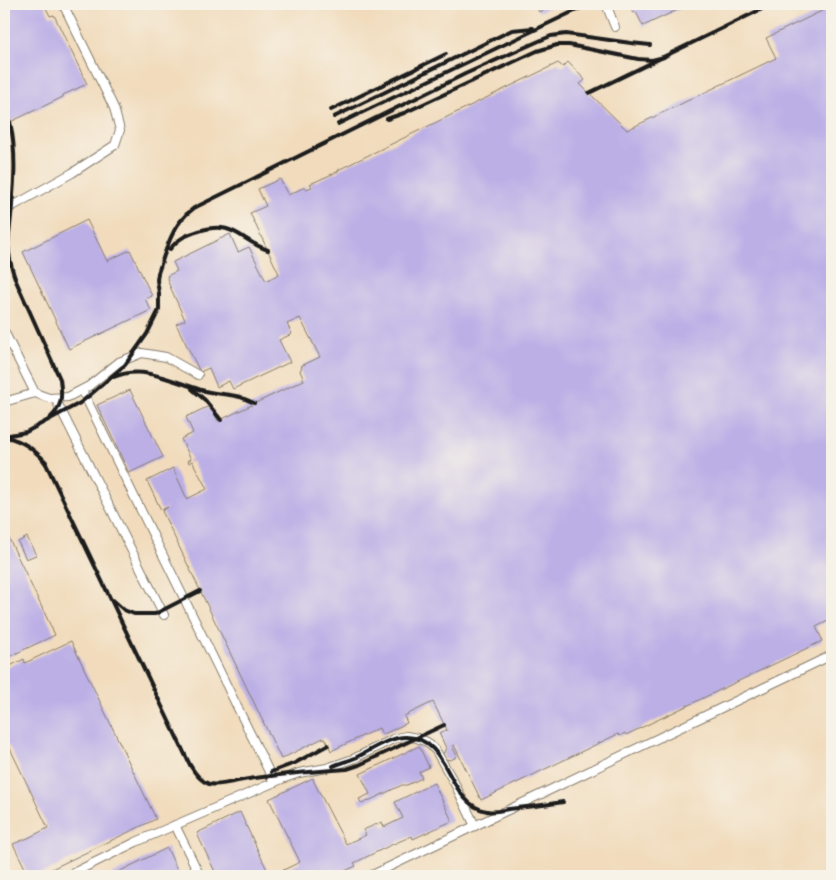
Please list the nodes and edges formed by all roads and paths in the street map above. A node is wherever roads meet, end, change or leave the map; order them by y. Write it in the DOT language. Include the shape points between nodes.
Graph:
graph roads {
  1 [pos="63,4"];
  2 [pos="606,4"];
  3 [pos="615,27"];
  4 [pos="4,211"];
  5 [pos="4,331"];
  6 [pos="198,375"];
  7 [pos="82,390"];
  8 [pos="35,393"];
  9 [pos="55,398"];
  10 [pos="4,402"];
  11 [pos="164,615"];
  12 [pos="832,655"];
  13 [pos="274,782"];
  14 [pos="175,825"];
  15 [pos="475,826"];
  16 [pos="67,876"];
  17 [pos="200,876"];
  18 [pos="370,876"];
  1 -- 4 [label="lane" via="114,108 120,130 115,145"];
  2 -- 3 [label="lane"];
  5 -- 8 [label="lane"];
  6 -- 7 [label="lane" via="166,357 142,353 119,362"];
  7 -- 9 [label="lane" via="68,397"];
  7 -- 13 [label="lane"];
  8 -- 9 [label="lane"];
  8 -- 10 [label="lane"];
  9 -- 11 [label="lane"];
  12 -- 15 [label="lane"];
  13 -- 14 [label="lane"];
  13 -- 15 [label="lane" via="353,759 393,739 417,738 436,751"];
  14 -- 16 [label="lane"];
  14 -- 17 [label="lane"];
  15 -- 18 [label="lane"];
}
